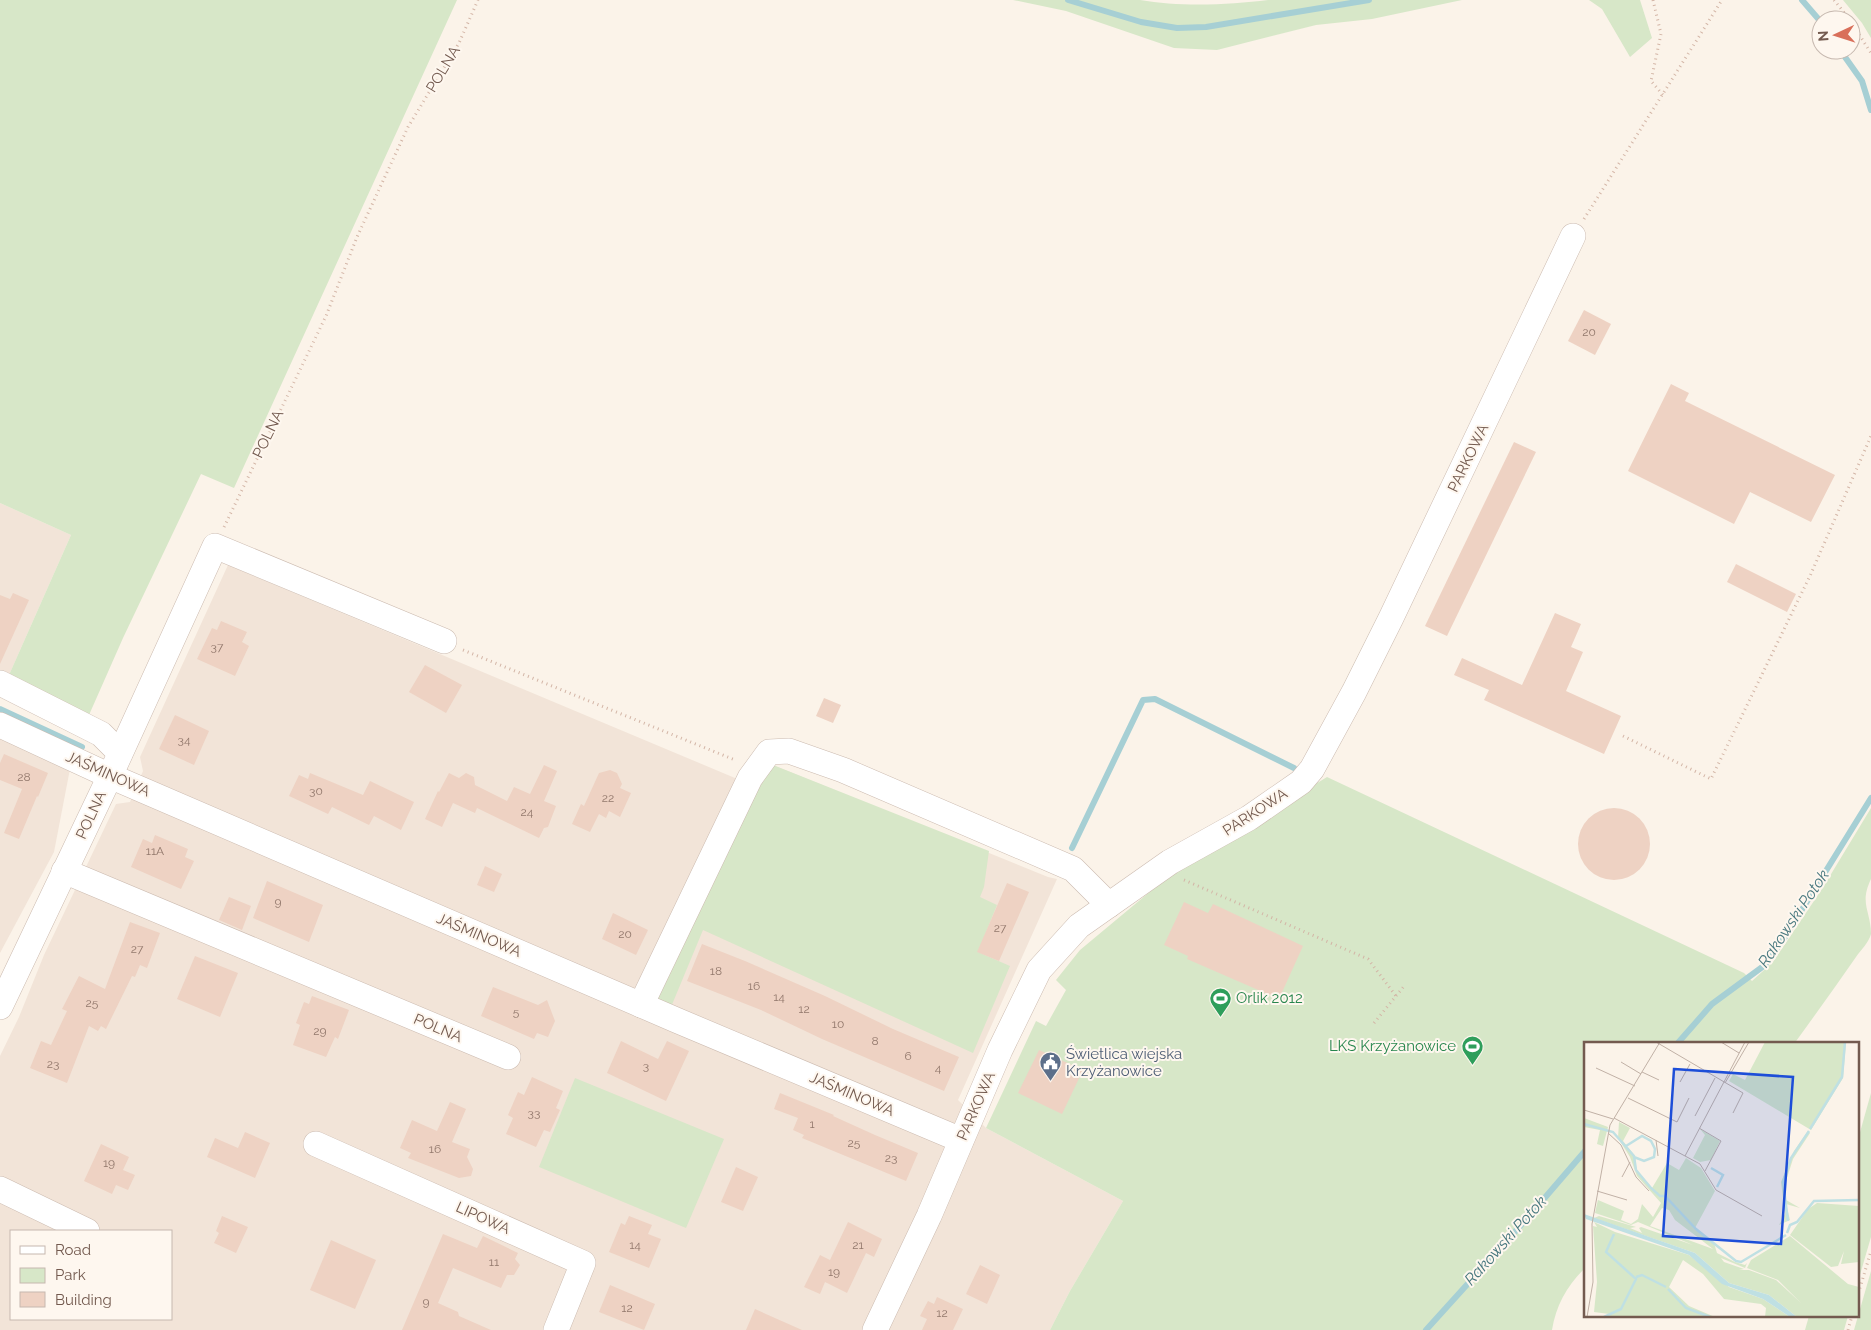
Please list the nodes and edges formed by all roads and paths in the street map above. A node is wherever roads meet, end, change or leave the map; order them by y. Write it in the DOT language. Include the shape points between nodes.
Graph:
graph roads {
  1 [pos="478,0"];
  2 [pos="1653,0"];
  3 [pos="1722,0"];
  4 [pos="1834,0"];
  5 [pos="1842,10"];
  6 [pos="1861,38"];
  7 [pos="1871,53"];
  8 [pos="1663,95"];
  9 [pos="1573,236"];
  10 [pos="1871,436"];
  11 [pos="215,546"];
  12 [pos="444,641"];
  13 [pos="0,682"];
  14 [pos="0,725"];
  15 [pos="1623,736"];
  16 [pos="120,753"];
  17 [pos="757,769"];
  18 [pos="110,776"];
  19 [pos="1162,868"];
  20 [pos="64,871"];
  21 [pos="1109,905"];
  22 [pos="1405,985"];
  23 [pos="1396,996"];
  24 [pos="641,1005"];
  25 [pos="0,1007"];
  26 [pos="1374,1023"];
  27 [pos="508,1057"];
  28 [pos="961,1140"];
  29 [pos="316,1144"];
  30 [pos="0,1189"];
  31 [pos="85,1230"];
  32 [pos="1871,1251"];
  33 [pos="1858,1295"];
  34 [pos="556,1330"];
  35 [pos="875,1330"];
  1 -- 11 [label="path, POLNA" via="459,43 408,127 357,237 326,316"];
  2 -- 8 [label="path" via="1661,34 1651,81"];
  3 -- 8 [label="path"];
  4 -- 5 [label="path"];
  6 -- 7 [label="path"];
  8 -- 9 [label="path"];
  9 -- 19 [label="street, PARKOWA" via="1387,626 1312,769 1301,782 1250,818"];
  10 -- 15 [label="path" via="1810,576 1711,779"];
  11 -- 12 [label="street"];
  11 -- 16 [label="street, POLNA"];
  12 -- 17 [label="path"];
  13 -- 16 [label="street" via="101,734"];
  14 -- 18 [label="street, JAŚMINOWA"];
  16 -- 18 [label="street, POLNA"];
  17 -- 21 [label="street" via="769,752 789,751 843,770 1073,869"];
  17 -- 24 [label="street"];
  18 -- 20 [label="street, POLNA"];
  18 -- 24 [label="street, JAŚMINOWA"];
  19 -- 21 [label="street, PARKOWA"];
  19 -- 23 [label="path" via="1368,959"];
  20 -- 25 [label="street, POLNA"];
  20 -- 27 [label="street, POLNA"];
  21 -- 28 [label="street, PARKOWA" via="1079,926 1039,970"];
  22 -- 23 [label="path"];
  23 -- 26 [label="path"];
  24 -- 28 [label="street, JAŚMINOWA"];
  28 -- 35 [label="street, PARKOWA"];
  29 -- 34 [label="street, LIPOWA" via="583,1263"];
  30 -- 31 [label="street"];
  32 -- 33 [label="path"];
}
